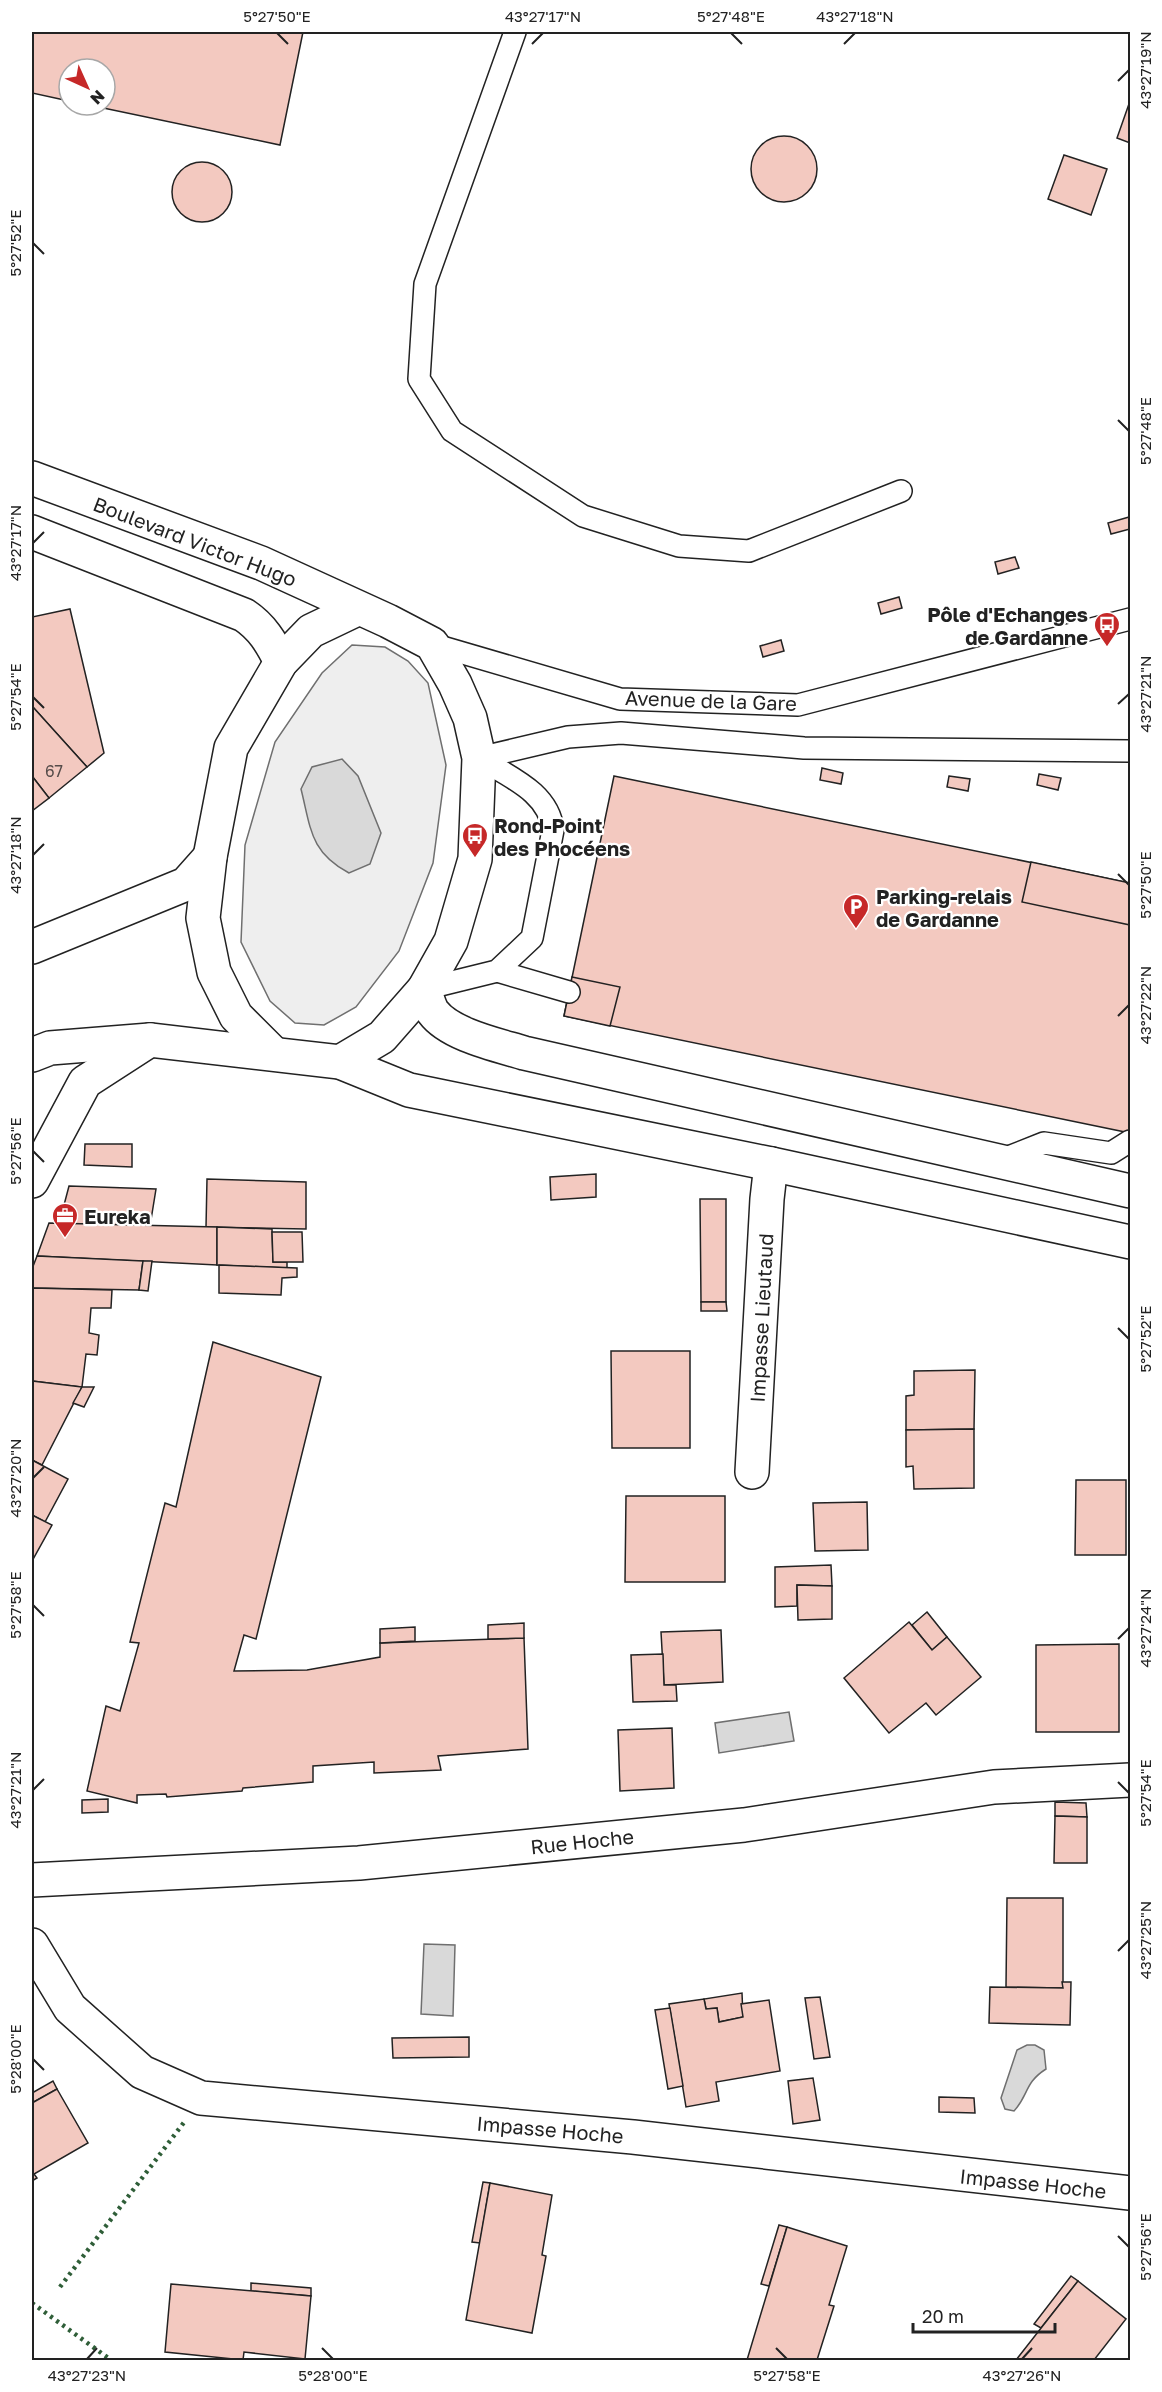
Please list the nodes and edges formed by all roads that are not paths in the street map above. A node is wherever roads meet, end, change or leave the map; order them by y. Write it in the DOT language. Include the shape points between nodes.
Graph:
graph roads {
  1 [pos="514,32"];
  2 [pos="32,478"];
  3 [pos="901,491"];
  4 [pos="32,532"];
  5 [pos="357,609"];
  6 [pos="1131,619"];
  7 [pos="432,645"];
  8 [pos="281,662"];
  9 [pos="1131,751"];
  10 [pos="479,758"];
  11 [pos="210,857"];
  12 [pos="32,947"];
  13 [pos="497,971"];
  14 [pos="424,989"];
  15 [pos="569,992"];
  16 [pos="150,1040"];
  17 [pos="273,1053"];
  18 [pos="32,1055"];
  19 [pos="340,1062"];
  20 [pos="1131,1142"];
  21 [pos="1001,1160"];
  22 [pos="771,1164"];
  23 [pos="32,1181"];
  24 [pos="1131,1191"];
  25 [pos="1131,1242"];
  26 [pos="752,1472"];
  27 [pos="1131,1780"];
  28 [pos="32,1880"];
  29 [pos="32,1945"];
  30 [pos="1131,2193"];
  1 -- 3 [label="lane" via="425,284 419,379 452,431 583,516 679,546 749,551"];
  2 -- 5 [label="main road, Boulevard Victor Hugo" via="261,563"];
  4 -- 8 [label="main road" via="244,615 272,642"];
  5 -- 7 [label="main road"];
  5 -- 8 [label="main road" via="311,631"];
  6 -- 7 [label="lane, Avenue de la Gare" via="798,705 620,699"];
  7 -- 10 [label="main road" via="470,718"];
  8 -- 11 [label="main road" via="231,748"];
  9 -- 10 [label="lane, Avenue de la Gare" via="804,748 621,733 568,737"];
  10 -- 13 [label="lane" via="531,790 551,813 554,830 532,938"];
  10 -- 14 [label="main road" via="475,859 451,941"];
  11 -- 12 [label="main road" via="186,884"];
  11 -- 17 [label="main road" via="203,918 214,972 236,1016"];
  13 -- 14 [label="lane"];
  13 -- 15 [label="lane"];
  14 -- 19 [label="main road" via="382,1037"];
  14 -- 21 [label="main road" via="432,1011 446,1025 486,1042"];
  16 -- 17 [label="main road"];
  16 -- 18 [label="main road" via="50,1048"];
  16 -- 23 [label="main road" via="85,1082"];
  17 -- 19 [label="main road"];
  19 -- 22 [label="main road" via="409,1090"];
  20 -- 21 [label="lane" via="1111,1153 1044,1143"];
  21 -- 24 [label="main road"];
  22 -- 25 [label="main road"];
  22 -- 26 [label="main road, Impasse Lieutaud"];
  27 -- 28 [label="main road, Rue Hoche" via="994,1787 744,1826 371,1862"];
  29 -- 30 [label="main road, Impasse Hoche" via="70,2008 142,2072 201,2098 645,2138"];
}
